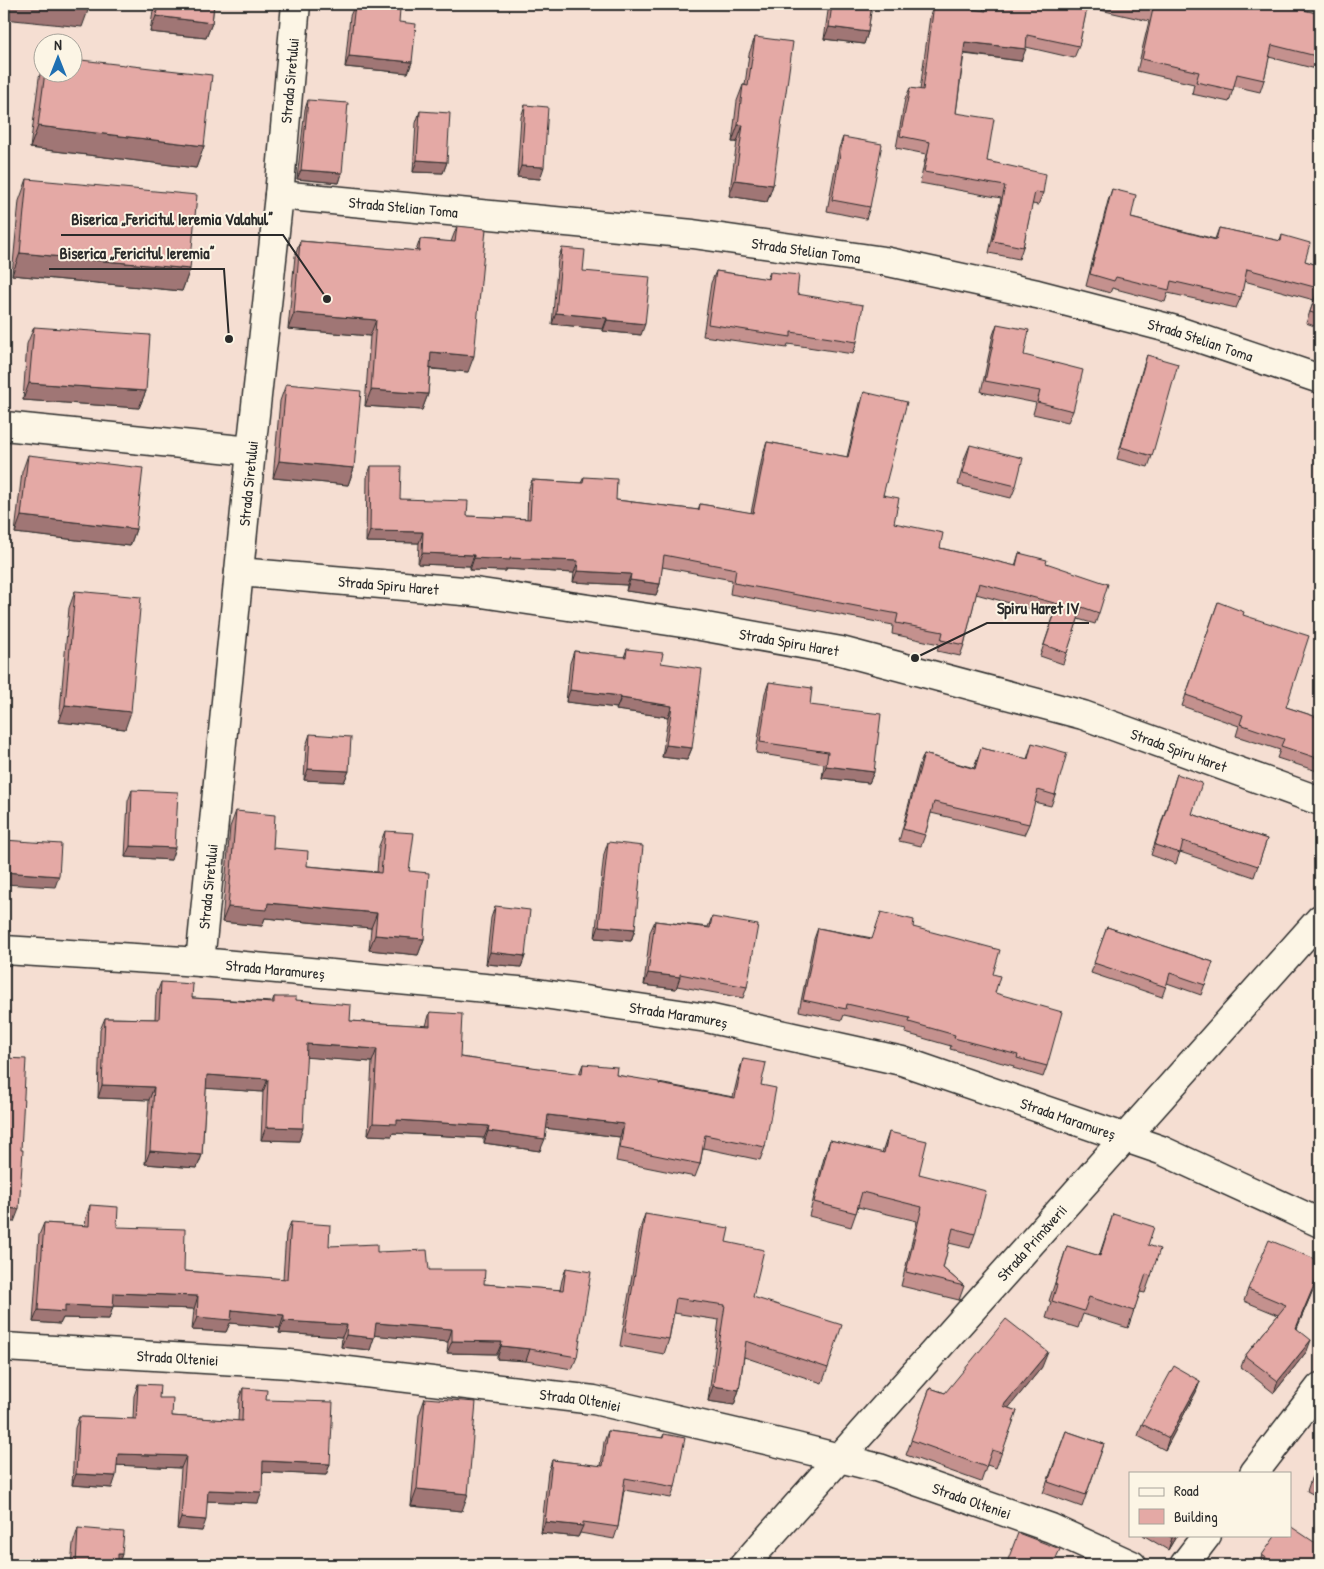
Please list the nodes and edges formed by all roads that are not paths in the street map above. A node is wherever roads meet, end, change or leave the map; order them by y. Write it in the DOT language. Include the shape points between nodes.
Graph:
graph roads {
  1 [pos="296,4"];
  2 [pos="278,195"];
  3 [pos="1320,379"];
  4 [pos="4,426"];
  5 [pos="251,451"];
  6 [pos="239,572"];
  7 [pos="1320,801"];
  8 [pos="1320,919"];
  9 [pos="4,950"];
  10 [pos="200,962"];
  11 [pos="1126,1137"];
  12 [pos="1320,1223"];
  13 [pos="4,1347"];
  14 [pos="1320,1386"];
  15 [pos="839,1458"];
  16 [pos="1255,1472"];
  17 [pos="1206,1536"];
  18 [pos="744,1565"];
  19 [pos="1132,1565"];
  20 [pos="1184,1565"];
  1 -- 2 [label="street, Strada Siretului"];
  2 -- 3 [label="street, Strada Stelian Toma" via="693,234 884,261 1037,294 1172,329"];
  2 -- 5 [label="street, Strada Siretului"];
  4 -- 5 [label="street"];
  5 -- 6 [label="street, Strada Siretului"];
  6 -- 7 [label="street, Strada Spiru Haret" via="475,592 842,651 1083,716"];
  6 -- 10 [label="street, Strada Siretului"];
  8 -- 11 [label="street, Strada Primăverii"];
  9 -- 10 [label="street, Strada Maramureș"];
  10 -- 11 [label="street, Strada Maramureș" via="530,992 707,1018 902,1061"];
  11 -- 12 [label="street, Strada Maramureș"];
  11 -- 15 [label="street, Strada Primăverii"];
  13 -- 15 [label="street, Strada Olteniei" via="289,1364 594,1400"];
  14 -- 16 [label="street"];
  15 -- 18 [label="street, Strada Primăverii"];
  15 -- 19 [label="street, Strada Olteniei" via="879,1468 1050,1528"];
  17 -- 20 [label="street"];
}
